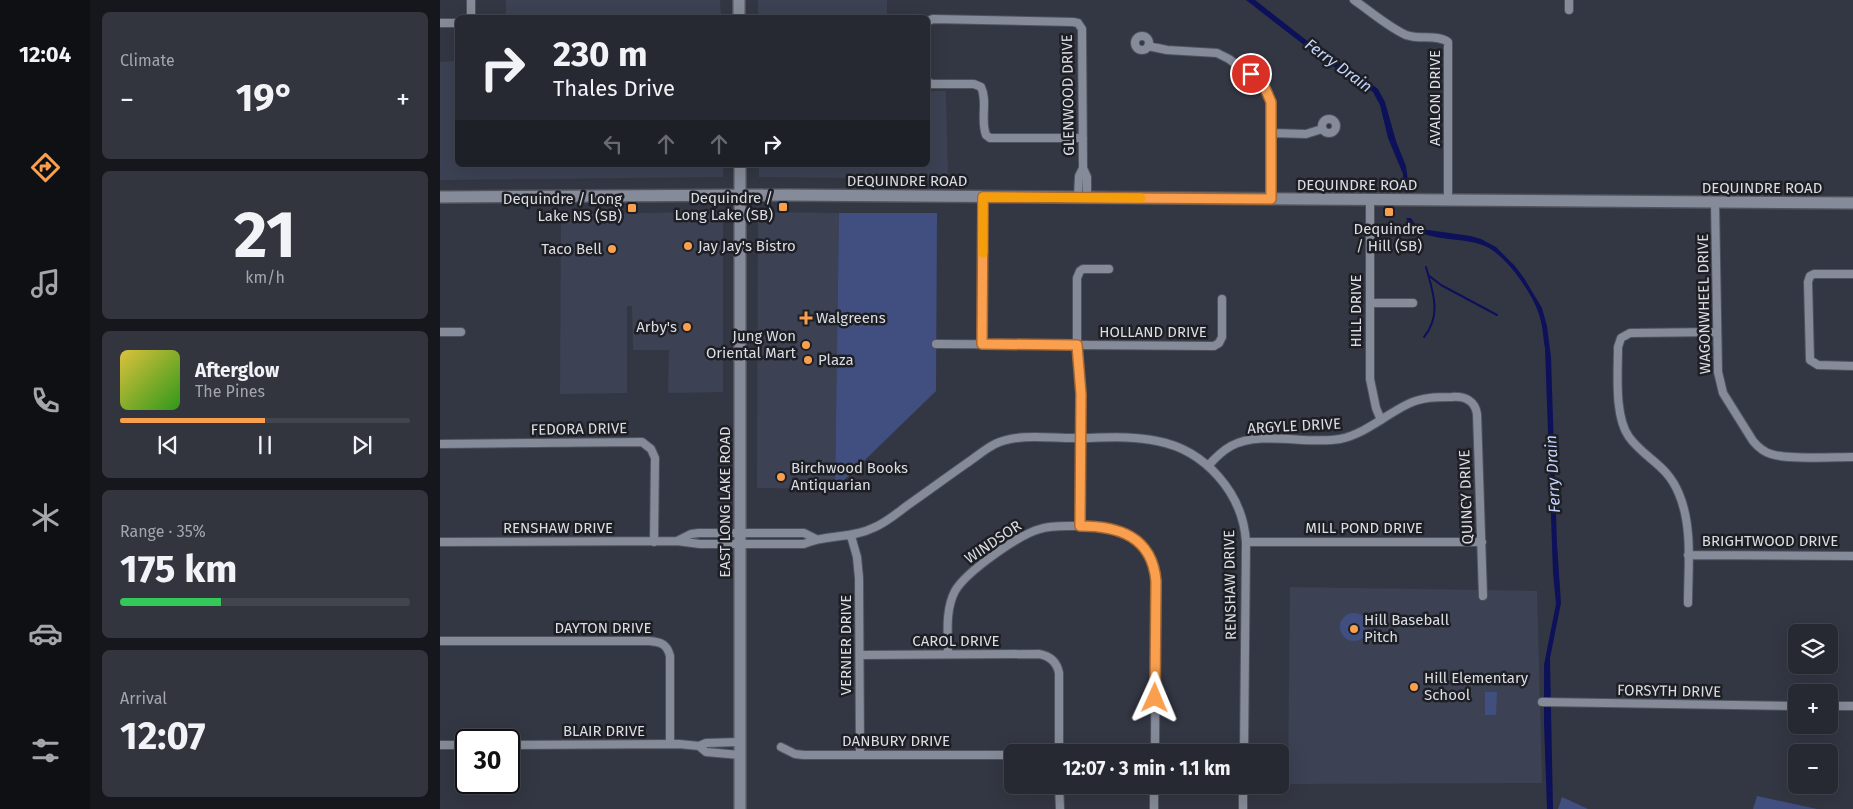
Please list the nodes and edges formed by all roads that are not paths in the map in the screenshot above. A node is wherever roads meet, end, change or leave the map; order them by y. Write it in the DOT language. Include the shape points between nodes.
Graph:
graph roads {
  1 [pos="471,0"];
  2 [pos="739,0"];
  3 [pos="1354,0"];
  4 [pos="1569,0"];
  5 [pos="1569,10"];
  6 [pos="471,15"];
  7 [pos="739,15"];
  8 [pos="930,20"];
  9 [pos="440,23"];
  10 [pos="455,24"];
  11 [pos="1148,46"];
  12 [pos="930,83"];
  13 [pos="1322,129"];
  14 [pos="1272,134"];
  15 [pos="1083,138"];
  16 [pos="740,167"];
  17 [pos="740,195"];
  18 [pos="440,197"];
  19 [pos="983,197"];
  20 [pos="1083,197"];
  21 [pos="1271,199"];
  22 [pos="1370,200"];
  23 [pos="1448,200"];
  24 [pos="1715,202"];
  25 [pos="1853,203"];
  26 [pos="1110,269"];
  27 [pos="1853,274"];
  28 [pos="1222,299"];
  29 [pos="1370,303"];
  30 [pos="1413,303"];
  31 [pos="440,332"];
  32 [pos="461,332"];
  33 [pos="1717,332"];
  34 [pos="936,344"];
  35 [pos="982,344"];
  36 [pos="1077,345"];
  37 [pos="1853,366"];
  38 [pos="1469,400"];
  39 [pos="1381,420"];
  40 [pos="1080,438"];
  41 [pos="440,444"];
  42 [pos="1853,457"];
  43 [pos="1208,466"];
  44 [pos="1080,526"];
  45 [pos="740,532"];
  46 [pos="851,536"];
  47 [pos="816,538"];
  48 [pos="677,541"];
  49 [pos="440,542"];
  50 [pos="654,542"];
  51 [pos="1246,542"];
  52 [pos="1482,542"];
  53 [pos="740,545"];
  54 [pos="1688,555"];
  55 [pos="1853,556"];
  56 [pos="1483,596"];
  57 [pos="1688,604"];
  58 [pos="440,641"];
  59 [pos="948,654"];
  60 [pos="860,655"];
  61 [pos="1543,702"];
  62 [pos="1788,706"];
  63 [pos="1838,706"];
  64 [pos="1853,706"];
  65 [pos="740,742"];
  66 [pos="670,744"];
  67 [pos="1059,744"];
  68 [pos="1155,744"];
  69 [pos="1244,744"];
  70 [pos="440,745"];
  71 [pos="455,745"];
  72 [pos="520,745"];
  73 [pos="699,746"];
  74 [pos="781,747"];
  75 [pos="1004,754"];
  76 [pos="740,755"];
  77 [pos="860,755"];
  78 [pos="1060,794"];
  79 [pos="1154,794"];
  80 [pos="1243,794"];
  81 [pos="740,809"];
  82 [pos="1060,809"];
  83 [pos="1154,809"];
  84 [pos="1243,809"];
  1 -- 6 [label="street"];
  2 -- 7 [label="main road"];
  3 -- 23 [label="street, AVALON DRIVE" via="1403,34 1440,38 1448,42"];
  4 -- 5 [label="street"];
  8 -- 15 [label="street, GLENWOOD DRIVE" via="1078,23 1082,29"];
  9 -- 10 [label="street"];
  11 -- 14 [label="street" via="1217,53 1251,74 1265,88 1271,102"];
  12 -- 15 [label="street" via="981,87 984,127 990,138"];
  13 -- 14 [label="street" via="1306,134"];
  14 -- 21 [label="street"];
  15 -- 20 [label="street, GLENWOOD DRIVE" via="1083,168 1087,177"];
  16 -- 17 [label="main road, EAST LONG LAKE ROAD"];
  17 -- 18 [label="main road, DEQUINDRE ROAD"];
  17 -- 19 [label="main road, DEQUINDRE ROAD"];
  17 -- 45 [label="main road, EAST LONG LAKE ROAD"];
  19 -- 20 [label="main road, DEQUINDRE ROAD"];
  19 -- 35 [label="street"];
  20 -- 21 [label="main road, DEQUINDRE ROAD"];
  21 -- 22 [label="main road, DEQUINDRE ROAD"];
  22 -- 23 [label="main road, DEQUINDRE ROAD"];
  22 -- 29 [label="street, HILL DRIVE"];
  23 -- 24 [label="main road, DEQUINDRE ROAD"];
  24 -- 25 [label="main road, DEQUINDRE ROAD"];
  24 -- 33 [label="street, WAGONWHEEL DRIVE"];
  26 -- 36 [label="street" via="1083,269 1078,274"];
  27 -- 37 [label="street" via="1817,274 1810,276 1808,282 1809,357 1812,363"];
  28 -- 36 [label="street, HOLLAND DRIVE" via="1222,337 1219,343 1210,346"];
  29 -- 30 [label="street"];
  29 -- 39 [label="street, HILL DRIVE" via="1370,380"];
  31 -- 32 [label="street"];
  33 -- 42 [label="street, WAGONWHEEL DRIVE" via="1720,387 1758,447 1777,456"];
  33 -- 54 [label="street" via="1630,333 1623,336 1618,344 1622,422 1629,437 1664,470 1678,492 1686,516"];
  34 -- 35 [label="street, HOLLAND DRIVE"];
  35 -- 36 [label="street, HOLLAND DRIVE"];
  36 -- 40 [label="street"];
  38 -- 39 [label="street, ARGYLE DRIVE" via="1452,396 1418,400"];
  38 -- 52 [label="street, QUINCY DRIVE" via="1476,407 1477,414"];
  39 -- 43 [label="street, ARGYLE DRIVE" via="1355,435 1338,440 1244,441 1226,448"];
  40 -- 43 [label="street, RENSHAW DRIVE" via="1159,441 1183,450"];
  40 -- 44 [label="street"];
  40 -- 46 [label="street, RENSHAW DRIVE" via="1019,438 995,444 884,523"];
  41 -- 50 [label="street, FEDORA DRIVE" via="642,442 651,448 654,458"];
  43 -- 51 [label="street, RENSHAW DRIVE" via="1235,502"];
  44 -- 59 [label="street, WINDSOR" via="1052,526 1028,533 966,577 950,602"];
  44 -- 68 [label="street, WINDSOR" via="1112,528 1130,536 1145,550 1155,570"];
  45 -- 47 [label="street, RENSHAW DRIVE" via="804,533"];
  45 -- 48 [label="street, RENSHAW DRIVE" via="699,532"];
  45 -- 53 [label="main road, EAST LONG LAKE ROAD"];
  46 -- 47 [label="street, RENSHAW DRIVE"];
  46 -- 60 [label="street, VERNIER DRIVE" via="859,578"];
  47 -- 53 [label="street, RENSHAW DRIVE" via="804,544"];
  48 -- 50 [label="street, RENSHAW DRIVE"];
  48 -- 53 [label="street, RENSHAW DRIVE"];
  49 -- 50 [label="street, RENSHAW DRIVE"];
  51 -- 52 [label="street, MILL POND DRIVE"];
  51 -- 69 [label="street, RENSHAW DRIVE"];
  52 -- 56 [label="street, QUINCY DRIVE"];
  53 -- 65 [label="main road, EAST LONG LAKE ROAD"];
  54 -- 55 [label="street, BRIGHTWOOD DRIVE"];
  54 -- 57 [label="street"];
  58 -- 66 [label="street, DAYTON DRIVE" via="649,641 663,644 670,656"];
  59 -- 60 [label="street, CAROL DRIVE"];
  59 -- 67 [label="street, CAROL DRIVE" via="1039,654 1051,658 1059,673"];
  60 -- 77 [label="street, VERNIER DRIVE"];
  61 -- 62 [label="street, FORSYTH DRIVE"];
  63 -- 64 [label="street"];
  65 -- 73 [label="street, BLAIR DRIVE" via="706,742"];
  65 -- 76 [label="main road, EAST LONG LAKE ROAD"];
  66 -- 72 [label="street, BLAIR DRIVE"];
  66 -- 73 [label="street, BLAIR DRIVE"];
  70 -- 71 [label="street"];
  73 -- 76 [label="street, BLAIR DRIVE" via="706,752"];
  74 -- 77 [label="street, DANBURY DRIVE" via="804,755"];
  75 -- 77 [label="street, DANBURY DRIVE"];
  76 -- 81 [label="main road, EAST LONG LAKE ROAD"];
  78 -- 82 [label="street"];
  79 -- 83 [label="street"];
  80 -- 84 [label="street"];
}
